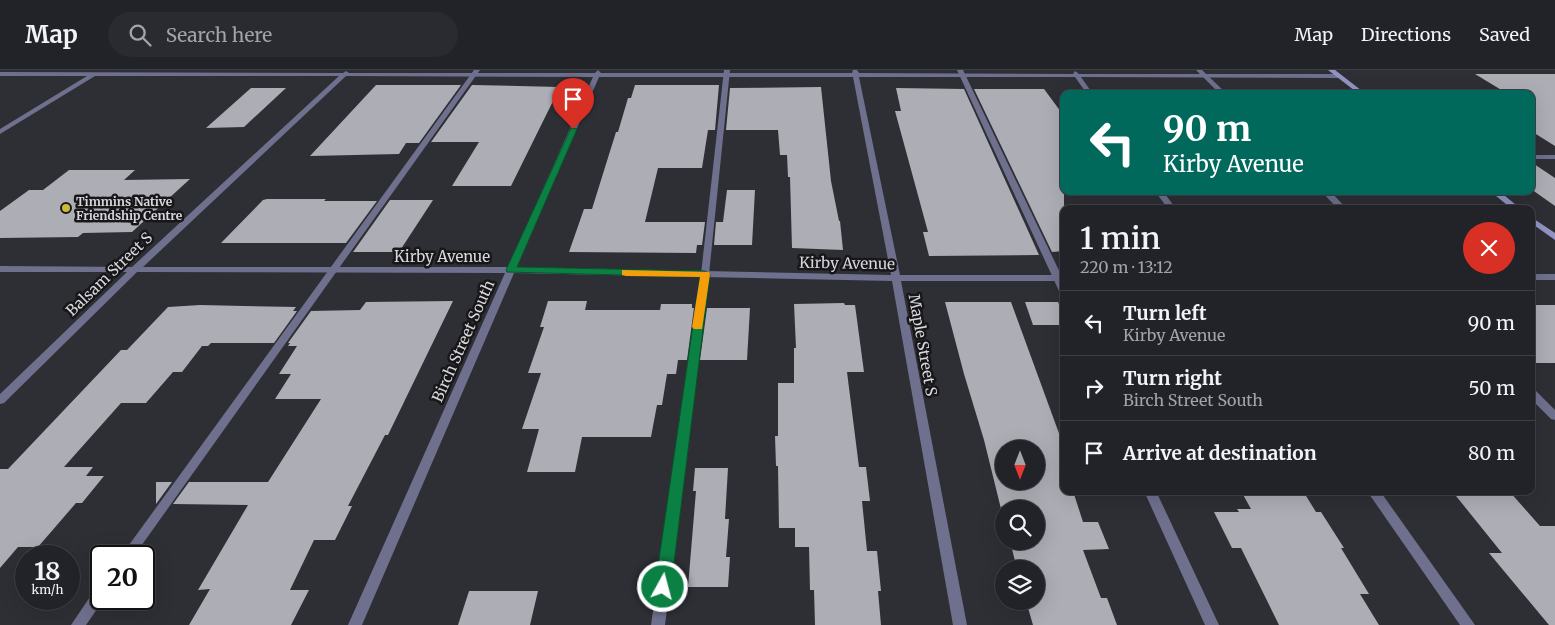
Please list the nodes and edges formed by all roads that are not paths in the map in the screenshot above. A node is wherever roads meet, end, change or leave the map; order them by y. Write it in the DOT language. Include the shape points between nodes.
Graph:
graph roads {
  1 [pos="100,70"];
  2 [pos="1199,70"];
  3 [pos="1332,70"];
  4 [pos="224,72"];
  5 [pos="347,72"];
  6 [pos="475,73"];
  7 [pos="598,73"];
  8 [pos="726,73"];
  9 [pos="855,73"];
  10 [pos="962,73"];
  11 [pos="1075,73"];
  12 [pos="0,74"];
  13 [pos="93,74"];
  14 [pos="1205,76"];
  15 [pos="1339,76"];
  16 [pos="1087,90"];
  17 [pos="1220,90"];
  18 [pos="1358,90"];
  19 [pos="0,132"];
  20 [pos="1535,157"];
  21 [pos="1555,157"];
  22 [pos="1329,195"];
  23 [pos="1499,195"];
  24 [pos="1339,205"];
  25 [pos="1512,205"];
  26 [pos="1535,222"];
  27 [pos="1555,237"];
  28 [pos="0,269"];
  29 [pos="135,269"];
  30 [pos="332,270"];
  31 [pos="511,270"];
  32 [pos="705,274"];
  33 [pos="1060,276"];
  34 [pos="1535,277"];
  35 [pos="1555,277"];
  36 [pos="896,278"];
  37 [pos="1060,278"];
  38 [pos="1535,397"];
  39 [pos="0,400"];
  40 [pos="1555,416"];
  41 [pos="1152,495"];
  42 [pos="1376,495"];
  43 [pos="135,545"];
  44 [pos="90,608"];
  45 [pos="78,625"];
  46 [pos="354,625"];
  47 [pos="658,625"];
  48 [pos="960,625"];
  49 [pos="1212,625"];
  50 [pos="1468,625"];
  1 -- 13 [label="street"];
  2 -- 14 [label="street"];
  3 -- 15 [label="street"];
  4 -- 5 [label="street"];
  4 -- 13 [label="street"];
  5 -- 6 [label="street"];
  5 -- 29 [label="street, Balsam Street S"];
  6 -- 7 [label="street"];
  6 -- 30 [label="street"];
  7 -- 8 [label="street"];
  7 -- 31 [label="street, Birch Street South"];
  8 -- 9 [label="street"];
  8 -- 32 [label="street"];
  9 -- 10 [label="street"];
  9 -- 36 [label="street, Maple Street S"];
  10 -- 11 [label="street"];
  10 -- 33 [label="street" via="1003,164"];
  11 -- 14 [label="street"];
  11 -- 16 [label="street"];
  12 -- 13 [label="street"];
  13 -- 19 [label="street"];
  14 -- 15 [label="street"];
  14 -- 17 [label="street"];
  15 -- 18 [label="street"];
  20 -- 21 [label="street"];
  22 -- 24 [label="street"];
  23 -- 25 [label="street"];
  26 -- 27 [label="street"];
  28 -- 29 [label="street, Kirby Avenue"];
  29 -- 30 [label="street, Kirby Avenue"];
  29 -- 39 [label="street, Balsam Street S"];
  30 -- 31 [label="street, Kirby Avenue"];
  30 -- 43 [label="street"];
  31 -- 32 [label="street, Kirby Avenue"];
  31 -- 46 [label="street, Birch Street South"];
  32 -- 36 [label="street, Kirby Avenue"];
  32 -- 47 [label="street"];
  34 -- 35 [label="street"];
  36 -- 37 [label="street, Kirby Avenue"];
  36 -- 48 [label="street, Maple Street S"];
  38 -- 40 [label="street"];
  41 -- 49 [label="street"];
  42 -- 50 [label="street"];
  44 -- 45 [label="street"];
}
